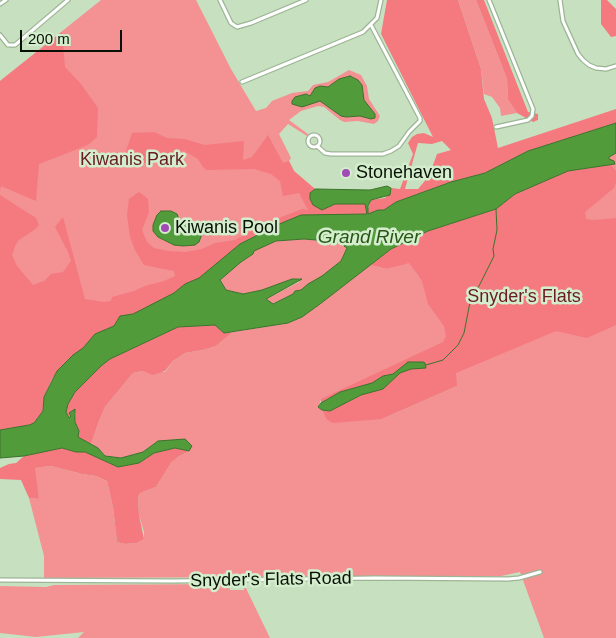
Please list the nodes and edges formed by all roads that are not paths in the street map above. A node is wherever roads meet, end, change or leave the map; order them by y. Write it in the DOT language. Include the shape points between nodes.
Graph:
graph roads {
  1 [pos="6,0"];
  2 [pos="68,0"];
  3 [pos="220,0"];
  4 [pos="306,0"];
  5 [pos="382,0"];
  6 [pos="489,0"];
  7 [pos="560,0"];
  8 [pos="0,4"];
  9 [pos="371,25"];
  10 [pos="0,35"];
  11 [pos="616,66"];
  12 [pos="242,82"];
  13 [pos="496,127"];
  14 [pos="317,146"];
  15 [pos="540,572"];
  16 [pos="0,580"];
  1 -- 8 [label="street"];
  2 -- 10 [label="street" via="14,45 8,46"];
  3 -- 4 [label="street" via="237,27"];
  5 -- 9 [label="street" via="377,18"];
  6 -- 13 [label="street" via="533,110 528,120"];
  7 -- 11 [label="street" via="563,21 583,60 596,68"];
  9 -- 12 [label="street" via="363,32"];
  9 -- 14 [label="street" via="420,122 399,146 383,154 331,154"];
  15 -- 16 [label="street, Snyder's Flats Road" via="508,579"];
}
